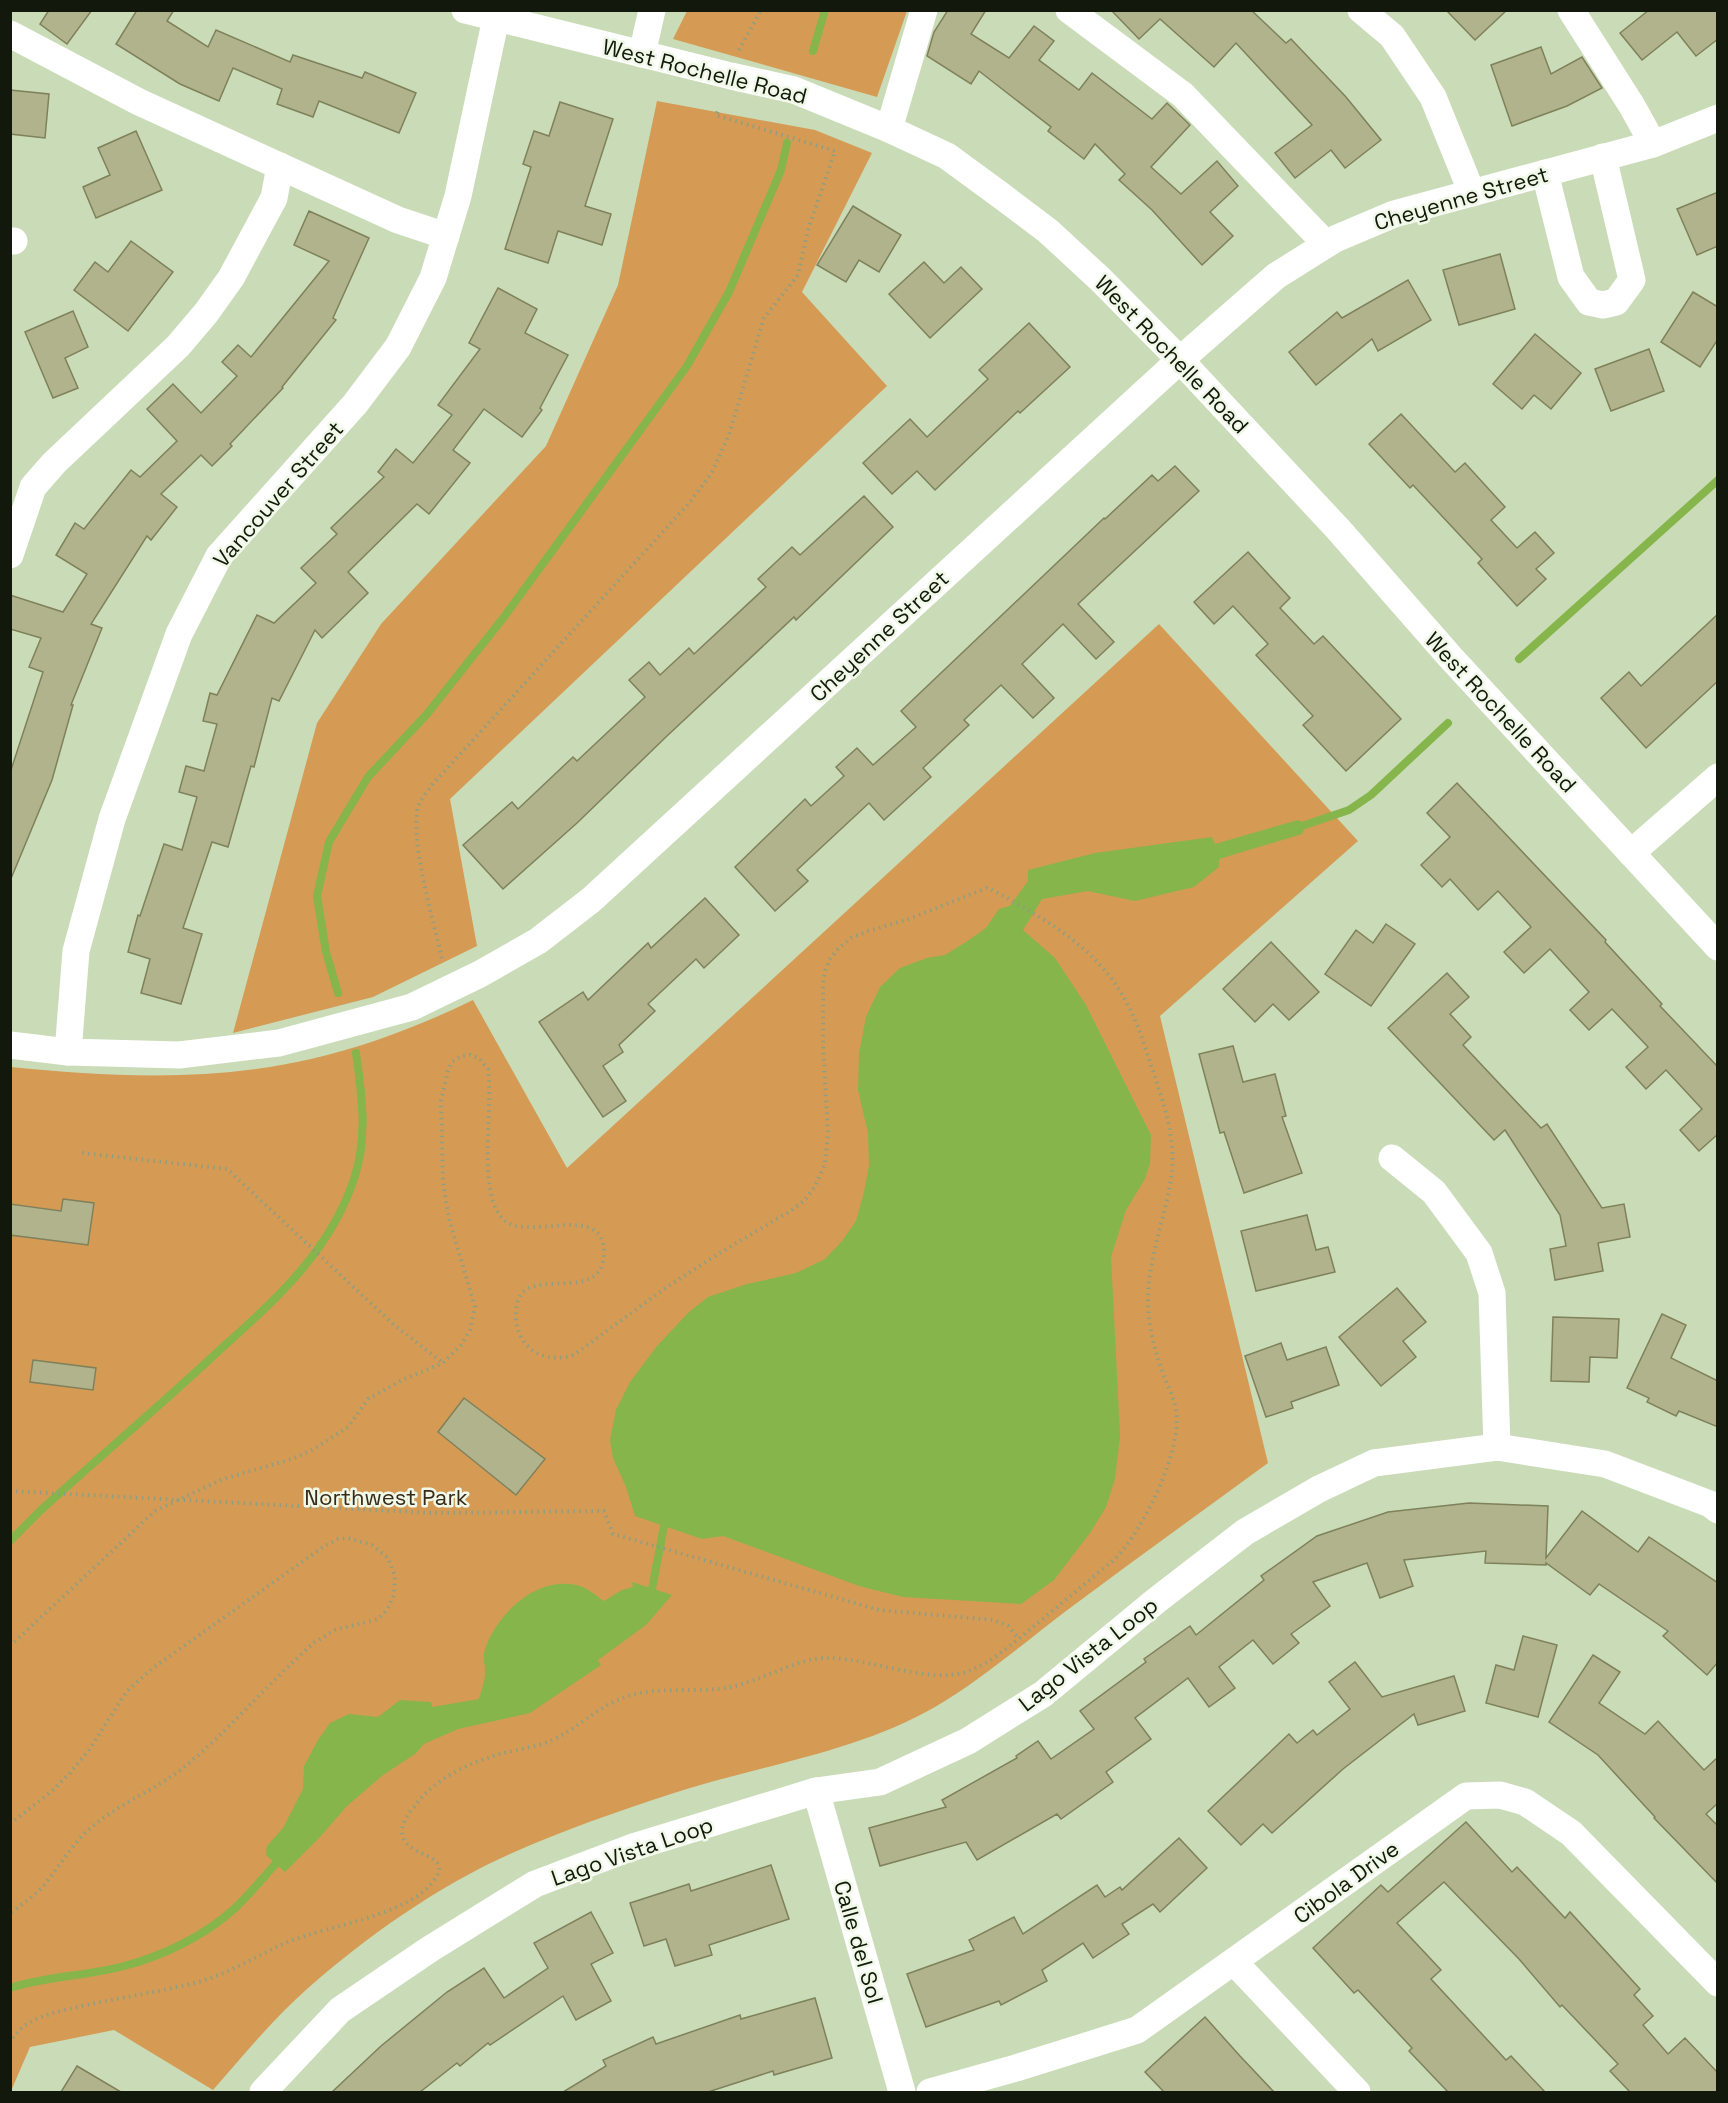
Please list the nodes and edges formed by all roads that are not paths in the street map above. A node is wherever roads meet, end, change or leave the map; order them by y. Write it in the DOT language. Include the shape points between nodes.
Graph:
graph roads {
  1 [pos="465,10"];
  2 [pos="652,10"];
  3 [pos="924,10"];
  4 [pos="1069,10"];
  5 [pos="1361,10"];
  6 [pos="1570,10"];
  7 [pos="496,18"];
  8 [pos="10,34"];
  9 [pos="642,54"];
  10 [pos="1718,118"];
  11 [pos="889,129"];
  12 [pos="1653,144"];
  13 [pos="1602,157"];
  14 [pos="280,166"];
  15 [pos="1545,173"];
  16 [pos="1472,193"];
  17 [pos="446,236"];
  18 [pos="1326,244"];
  19 [pos="1180,360"];
  20 [pos="10,555"];
  21 [pos="1718,777"];
  22 [pos="1631,853"];
  23 [pos="1718,947"];
  24 [pos="10,1045"];
  25 [pos="68,1052"];
  26 [pos="1392,1158"];
  27 [pos="1497,1448"];
  28 [pos="1718,1510"];
  29 [pos="816,1791"];
  30 [pos="1234,1962"];
  31 [pos="1718,1983"];
  32 [pos="263,2092"];
  33 [pos="902,2092"];
  34 [pos="930,2092"];
  35 [pos="1358,2092"];
  1 -- 7 [label="street, West Rochelle Road"];
  2 -- 9 [label="street"];
  3 -- 11 [label="street"];
  4 -- 18 [label="street" via="1183,96"];
  5 -- 16 [label="street" via="1392,36 1433,97"];
  6 -- 12 [label="street"];
  7 -- 9 [label="street, West Rochelle Road"];
  7 -- 17 [label="street, Vancouver Street"];
  8 -- 14 [label="street" via="139,102"];
  9 -- 11 [label="street, West Rochelle Road" via="794,90"];
  10 -- 12 [label="street, Cheyenne Street"];
  11 -- 19 [label="street, West Rochelle Road" via="947,156 1048,231"];
  12 -- 13 [label="street, Cheyenne Street"];
  13 -- 15 [label="street, Cheyenne Street"];
  13 -- 15 [label="street" via="1632,280 1616,302 1589,302 1571,277"];
  14 -- 17 [label="street" via="398,220"];
  14 -- 20 [label="street" via="274,198 231,279 178,346 33,486"];
  15 -- 16 [label="street, Cheyenne Street"];
  16 -- 18 [label="street, Cheyenne Street" via="1394,214"];
  17 -- 25 [label="street, Vancouver Street" via="433,278 398,347 355,404 219,556 179,634 112,819 76,951"];
  18 -- 19 [label="street, Cheyenne Street" via="1276,276"];
  19 -- 22 [label="street, West Rochelle Road"];
  19 -- 25 [label="street, Cheyenne Street" via="591,900 538,941 412,1007 279,1043 179,1055"];
  21 -- 22 [label="street"];
  22 -- 23 [label="street, West Rochelle Road"];
  24 -- 25 [label="street, Cheyenne Street"];
  26 -- 27 [label="street" via="1434,1192 1479,1253 1492,1293"];
  27 -- 28 [label="street, Lago Vista Loop" via="1605,1464"];
  27 -- 29 [label="street, Lago Vista Loop" via="1374,1463 1320,1490 1245,1532 1043,1694 968,1741 880,1782"];
  29 -- 32 [label="street, Lago Vista Loop" via="630,1848 535,1884 340,2010"];
  29 -- 33 [label="street, Calle del Sol"];
  30 -- 31 [label="street, Cibola Drive" via="1466,1796 1500,1795 1525,1802 1571,1833"];
  30 -- 34 [label="street, Cibola Drive" via="1137,2030"];
  30 -- 35 [label="street"];
}
